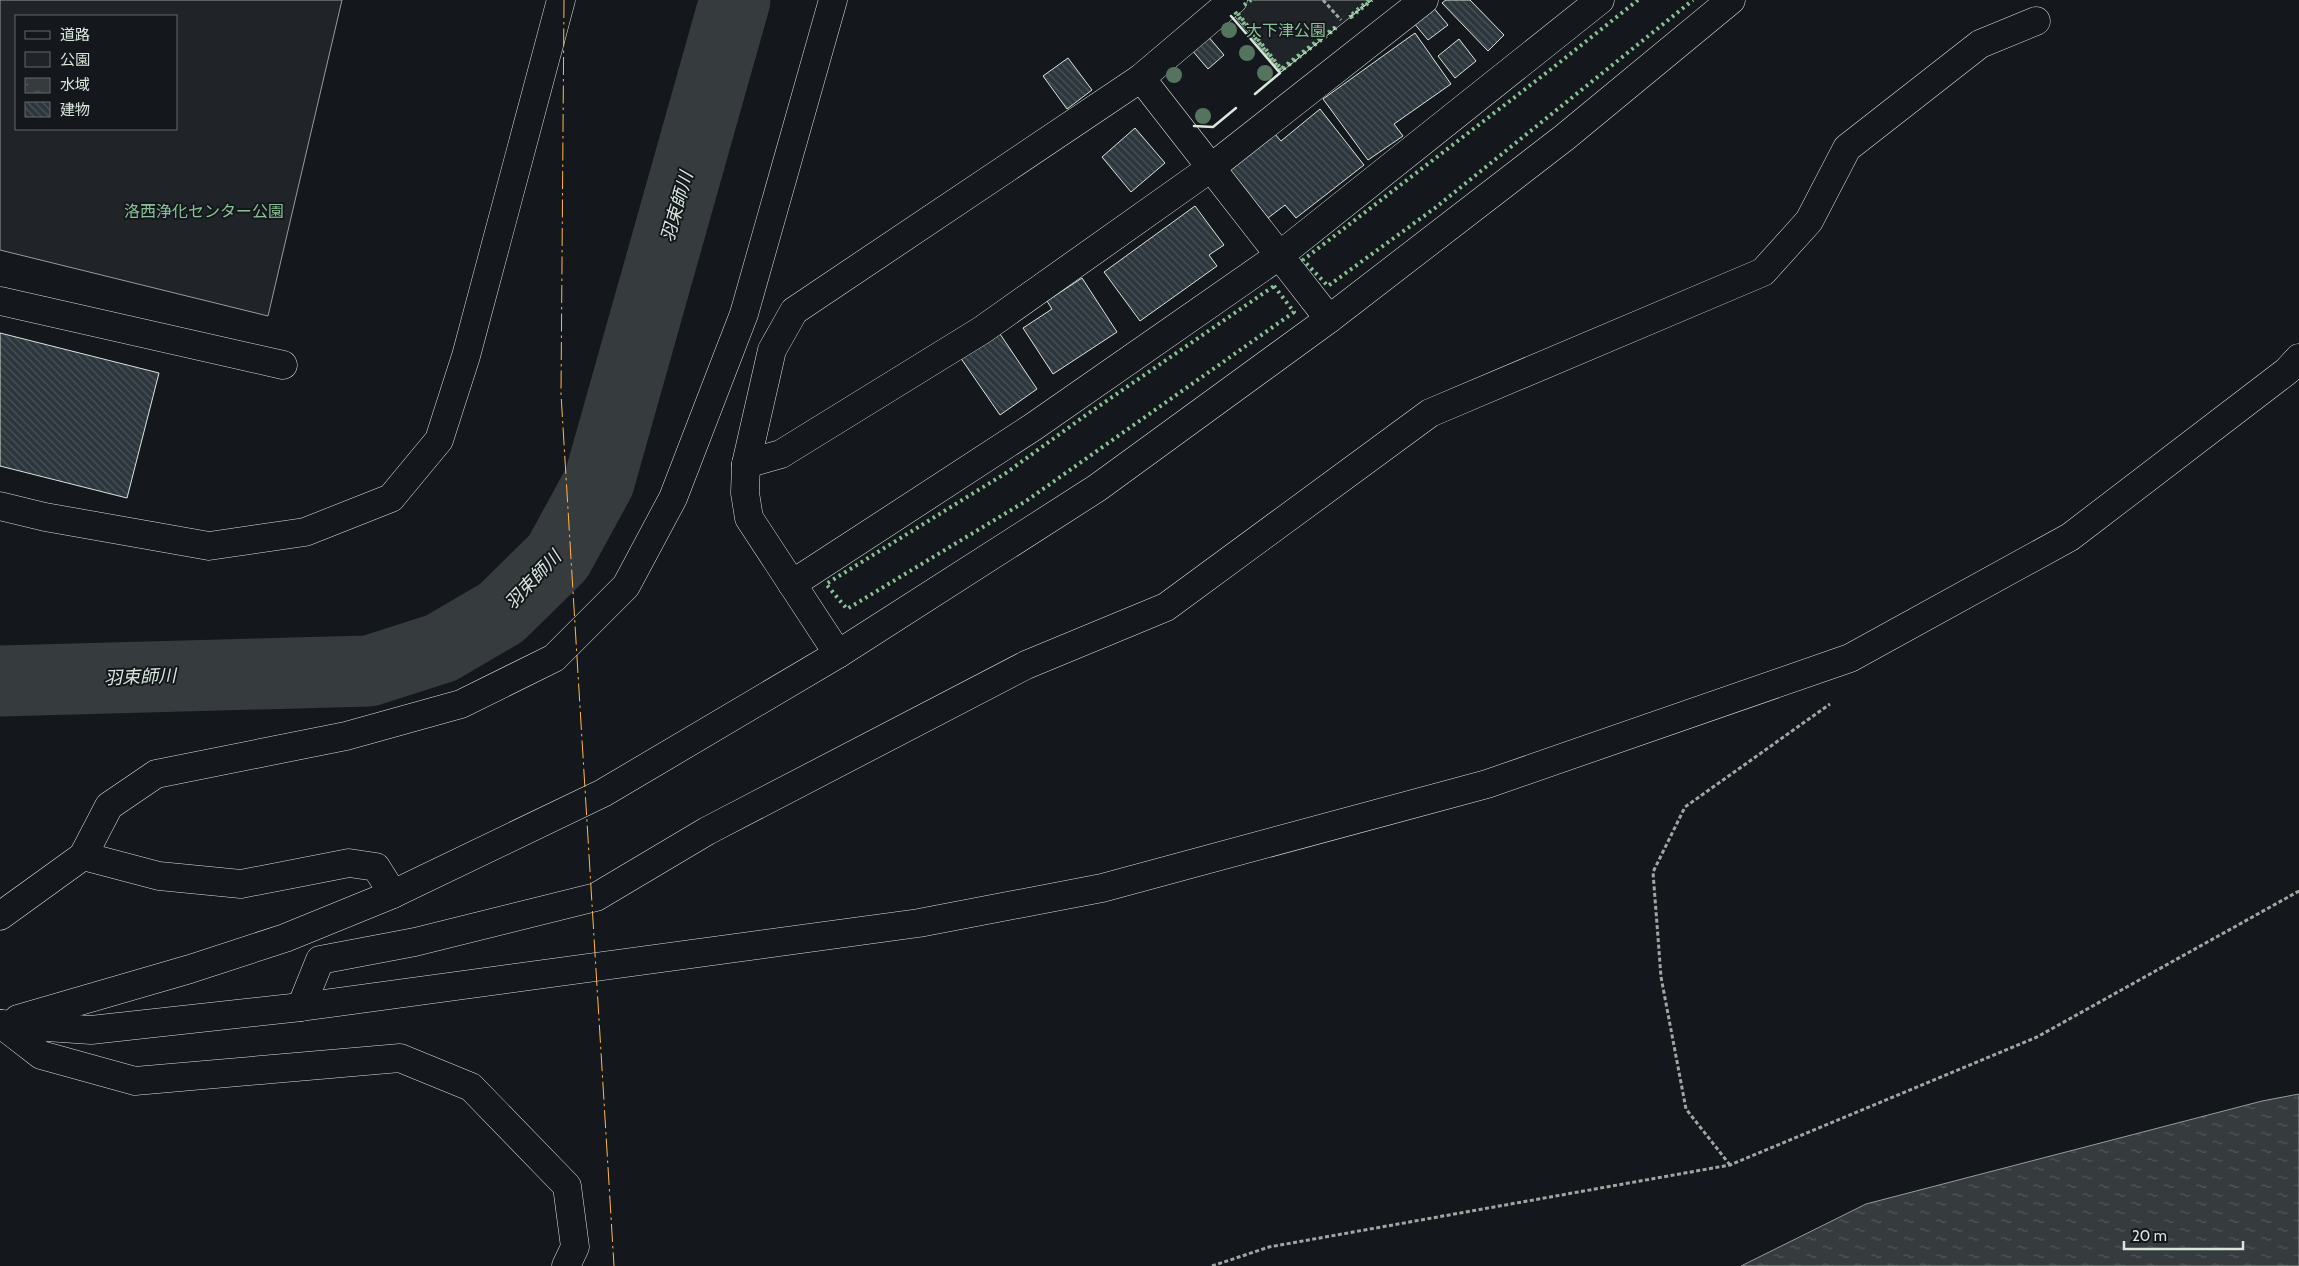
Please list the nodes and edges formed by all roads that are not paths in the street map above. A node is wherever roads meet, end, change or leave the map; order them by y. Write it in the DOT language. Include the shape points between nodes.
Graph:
graph roads {
  1 [pos="561,0"];
  2 [pos="834,0"];
  3 [pos="1233,0"];
  4 [pos="1424,0"];
  5 [pos="1600,0"];
  6 [pos="1731,0"];
  7 [pos="2036,21"];
  8 [pos="1141,78"];
  9 [pos="1212,167"];
  10 [pos="1280,255"];
  11 [pos="0,301"];
  12 [pos="1329,319"];
  13 [pos="2299,358"];
  14 [pos="283,365"];
  15 [pos="746,464"];
  16 [pos="0,506"];
  17 [pos="792,584"];
  18 [pos="838,654"];
  19 [pos="82,856"];
  20 [pos="393,894"];
  21 [pos="0,916"];
  22 [pos="301,1007"];
  23 [pos="0,1024"];
  24 [pos="566,1266"];
  1 -- 16 [label="street" via="466,356 439,440 391,498 305,532 209,546"];
  2 -- 19 [label="street" via="744,314 673,498 626,586 554,658 461,704 346,736 156,774 109,806"];
  3 -- 8 [label="street"];
  4 -- 9 [label="street"];
  5 -- 10 [label="street"];
  6 -- 12 [label="street" via="1565,137"];
  7 -- 22 [label="street" via="1980,44 1847,148 1808,222 1763,272 1430,414 1166,607 1026,665 707,831 596,897 415,942 320,960"];
  8 -- 9 [label="street"];
  8 -- 15 [label="street" via="794,311 772,350"];
  9 -- 10 [label="street"];
  9 -- 15 [label="street" via="982,330 781,454"];
  10 -- 12 [label="street"];
  10 -- 17 [label="street" via="1033,427"];
  11 -- 14 [label="street"];
  12 -- 18 [label="street" via="1097,488"];
  13 -- 22 [label="street" via="2287,371 2070,538 1850,658 1487,784 1102,888 920,923"];
  15 -- 17 [label="street" via="745,493 749,518"];
  17 -- 18 [label="street"];
  18 -- 20 [label="street" via="603,793"];
  19 -- 20 [label="street" via="159,876 241,884 349,863 376,867"];
  19 -- 21 [label="street"];
  20 -- 23 [label="street" via="285,938"];
  22 -- 23 [label="street" via="91,1030"];
  23 -- 24 [label="street" via="41,1055 135,1081 400,1058 471,1087 567,1186 576,1247"];
}
